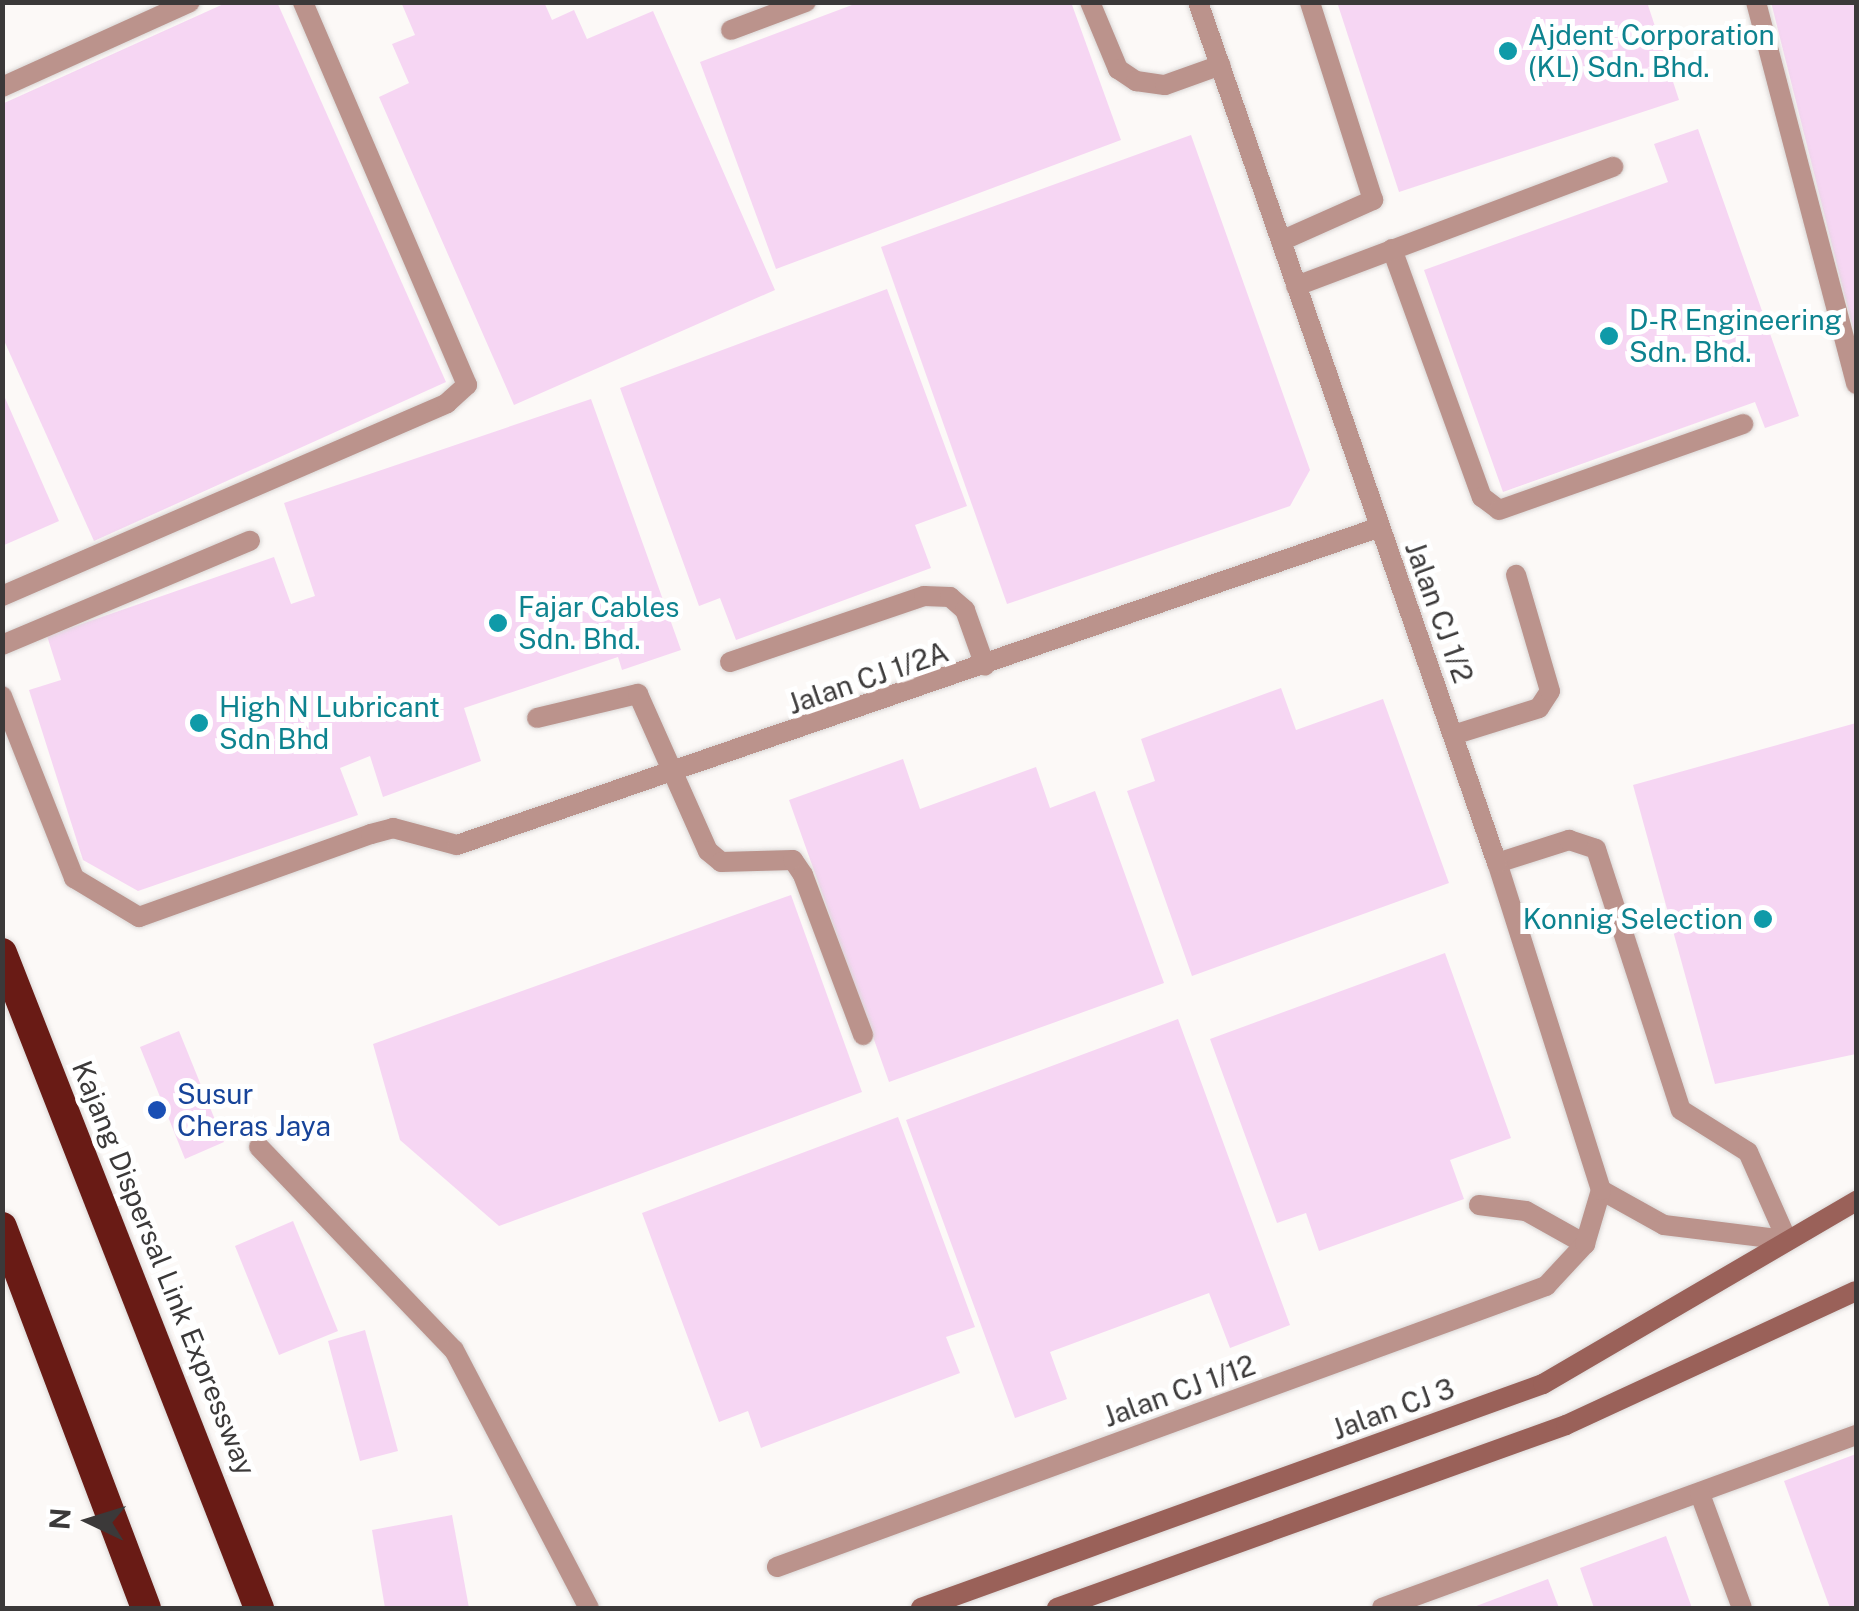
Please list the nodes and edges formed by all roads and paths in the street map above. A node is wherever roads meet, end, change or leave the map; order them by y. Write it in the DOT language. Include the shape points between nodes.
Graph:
graph roads {
  1 [pos="190,2"];
  2 [pos="304,2"];
  3 [pos="806,2"];
  4 [pos="1090,2"];
  5 [pos="1198,2"];
  6 [pos="1310,2"];
  7 [pos="1756,2"];
  8 [pos="730,30"];
  9 [pos="1221,65"];
  10 [pos="2,88"];
  11 [pos="1613,168"];
  12 [pos="1281,241"];
  13 [pos="1392,249"];
  14 [pos="1296,286"];
  15 [pos="1856,384"];
  16 [pos="1743,424"];
  17 [pos="1380,527"];
  18 [pos="250,542"];
  19 [pos="1516,575"];
  20 [pos="2,596"];
  21 [pos="2,646"];
  22 [pos="730,662"];
  23 [pos="985,666"];
  24 [pos="2,696"];
  25 [pos="538,718"];
  26 [pos="1454,735"];
  27 [pos="676,774"];
  28 [pos="1498,863"];
  29 [pos="2,953"];
  30 [pos="863,1035"];
  31 [pos="260,1147"];
  32 [pos="1601,1190"];
  33 [pos="1856,1200"];
  34 [pos="1479,1204"];
  35 [pos="2,1227"];
  36 [pos="1787,1240"];
  37 [pos="1585,1244"];
  38 [pos="1856,1291"];
  39 [pos="1856,1435"];
  40 [pos="1700,1494"];
  41 [pos="242,1554"];
  42 [pos="777,1567"];
  43 [pos="146,1608"];
  44 [pos="259,1608"];
  45 [pos="276,1608"];
  46 [pos="589,1608"];
  47 [pos="921,1608"];
  48 [pos="1056,1608"];
  49 [pos="1382,1608"];
  50 [pos="1742,1608"];
  1 -- 10 [label="street"];
  2 -- 20 [label="street" via="468,385 447,403"];
  3 -- 8 [label="street"];
  4 -- 9 [label="street" via="1118,69 1136,82 1165,85"];
  5 -- 9 [label="street, Jalan CJ 1/2"];
  6 -- 12 [label="street" via="1373,200"];
  7 -- 15 [label="street"];
  9 -- 12 [label="street, Jalan CJ 1/2"];
  11 -- 13 [label="street"];
  12 -- 14 [label="street, Jalan CJ 1/2"];
  13 -- 14 [label="street"];
  13 -- 16 [label="street" via="1482,496 1499,510"];
  14 -- 17 [label="street, Jalan CJ 1/2"];
  17 -- 23 [label="street, Jalan CJ 1/2A"];
  17 -- 26 [label="street, Jalan CJ 1/2"];
  18 -- 21 [label="street"];
  19 -- 26 [label="street" via="1550,690 1539,708"];
  22 -- 23 [label="street" via="924,596 950,596 966,610"];
  23 -- 27 [label="street, Jalan CJ 1/2A"];
  24 -- 27 [label="street, Jalan CJ 1/2A" via="74,878 139,916 393,828 457,845"];
  25 -- 27 [label="street" via="638,694"];
  26 -- 28 [label="street, Jalan CJ 1/2"];
  27 -- 30 [label="street" via="721,862 792,860 803,875"];
  28 -- 32 [label="street, Jalan CJ 1/2"];
  28 -- 36 [label="street" via="1568,840 1596,850 1681,1110 1748,1152"];
  29 -- 41 [label="highway, Kajang Dispersal Link Expressway"];
  31 -- 46 [label="street" via="454,1350"];
  32 -- 36 [label="street" via="1664,1225"];
  32 -- 37 [label="street"];
  33 -- 36 [label="street, Jalan CJ 3"];
  34 -- 37 [label="street" via="1526,1212"];
  35 -- 43 [label="highway"];
  36 -- 47 [label="street, Jalan CJ 3" via="1543,1384"];
  37 -- 42 [label="street, Jalan CJ 1/12" via="1546,1286"];
  38 -- 48 [label="street" via="1566,1425"];
  39 -- 40 [label="street"];
  40 -- 49 [label="street"];
  40 -- 50 [label="street"];
  41 -- 44 [label="highway, Kajang Dispersal Link Expressway"];
  41 -- 45 [label="street"];
}
